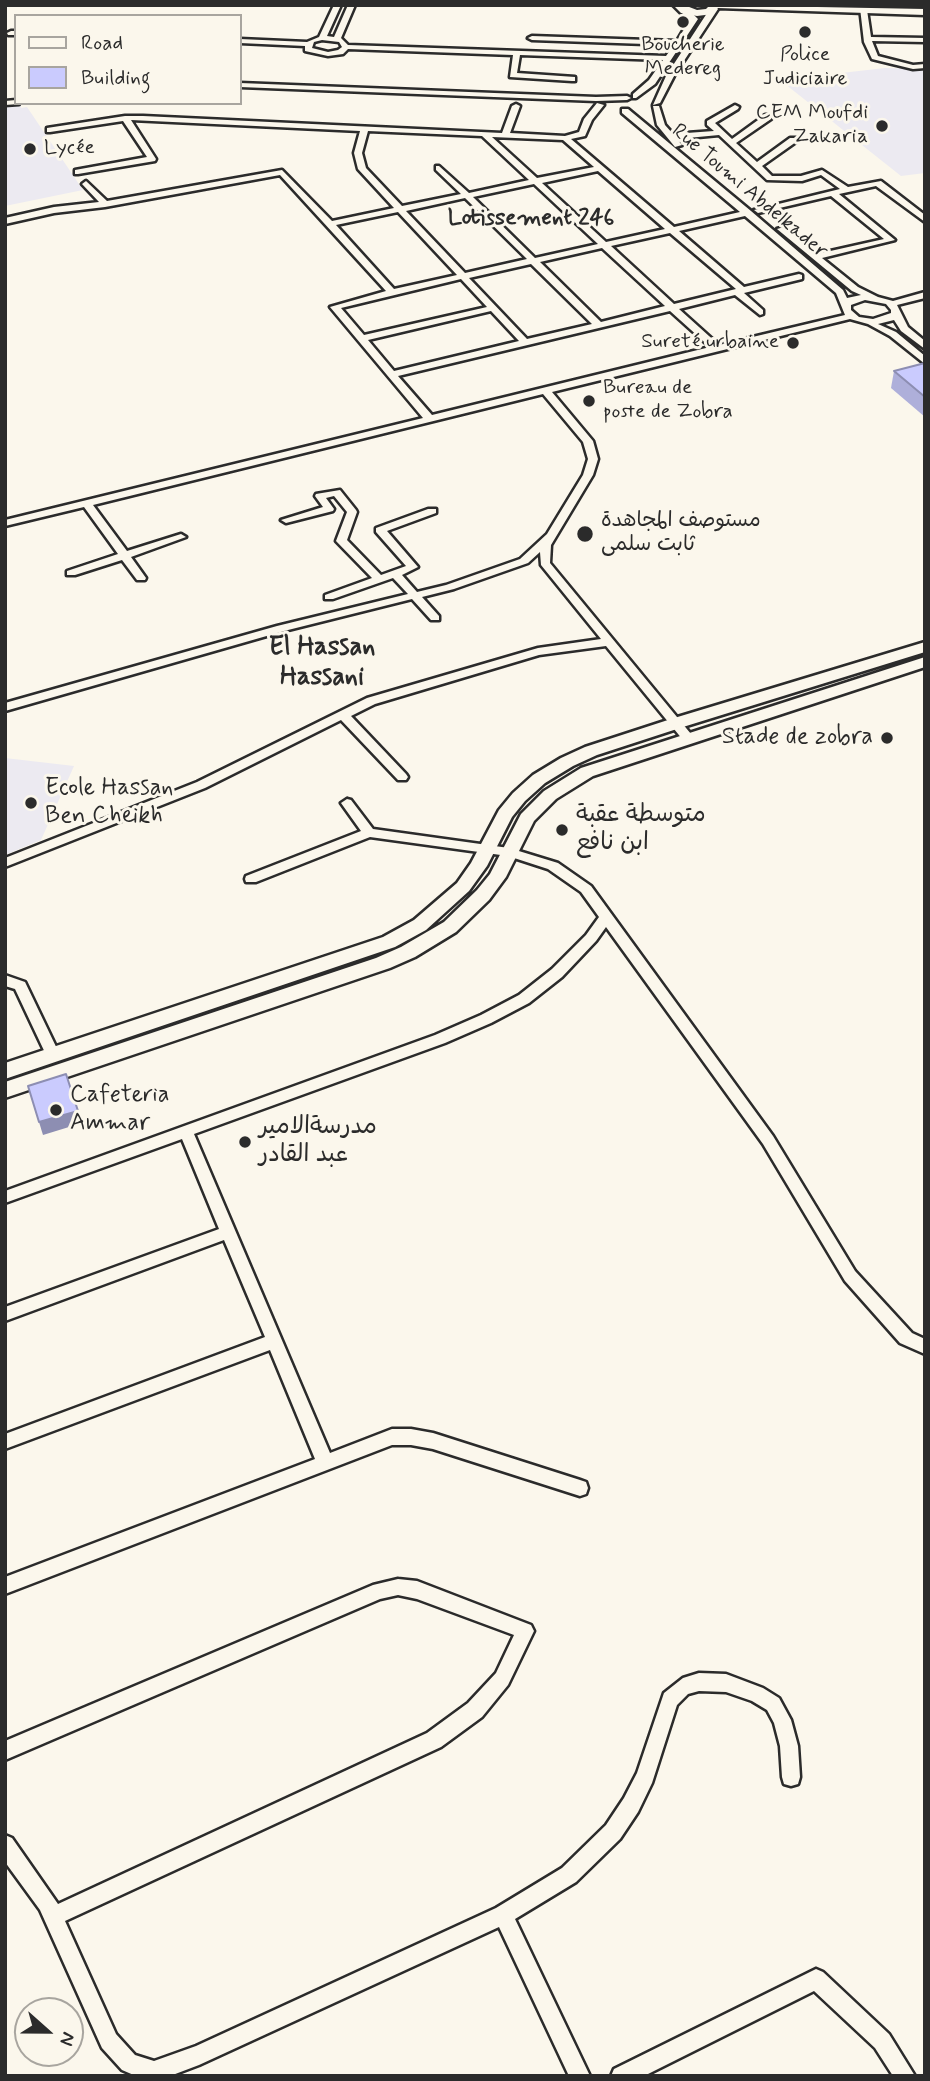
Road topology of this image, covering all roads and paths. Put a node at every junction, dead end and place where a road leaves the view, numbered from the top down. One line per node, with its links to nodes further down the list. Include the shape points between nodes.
1 (338, 5): 8 (street)
2 (352, 5): 10 (street)
3 (716, 6): 4 (street, via 703,13); 5 (street); 30 (street)
4 (679, 8): 14 (street, via 694,19)
5 (863, 10): 6 (street); 11 (street)
6 (925, 12)
7 (534, 25): 9 (street)
8 (322, 38): 10 (street); 15 (street)
9 (532, 38): 14 (street); 18 (street)
10 (337, 39): 16 (street)
11 (868, 39): 12 (street); 21 (street, via 875,57)
12 (925, 40)
13 (242, 41): 15 (street)
14 (679, 43): 20 (street)
15 (308, 44): 16 (street, via 310,51 321,54)
16 (346, 47): 17 (street)
17 (517, 52): 18 (street); 22 (street, via 513,75)
18 (530, 53): 19 (street)
19 (575, 54): 20 (street); 22 (street)
20 (669, 58): 25 (street, via 652,82)
21 (925, 66)
22 (572, 79): 26 (street)
23 (242, 85): 26 (street)
24 (242, 90): 27 (street)
25 (631, 97): 26 (street); 30 (street, via 649,98); 31 (street, via 619,103)
26 (570, 98)
27 (600, 105): 31 (street); 40 (street, via 582,134)
28 (516, 106): 38 (street)
29 (735, 107): 37 (street, via 710,123)
30 (650, 109): 31 (street); 39 (street, Rue Toumi Abdelkader)
31 (623, 110): 57 (street, Rue Toumi Abdelkader)
32 (768, 117): 42 (street)
33 (125, 118): 34 (street); 35 (street); 46 (street, via 152,159)
34 (365, 127): 36 (street); 53 (street, via 358,161)
35 (50, 130)
36 (483, 132): 38 (street); 47 (street)
37 (720, 133): 39 (street); 42 (street)
38 (506, 134): 40 (street)
39 (670, 137): 55 (street, Rue Toumi Abdelkader)
40 (565, 138): 45 (street)
41 (793, 140): 43 (street)
42 (731, 143): 43 (street)
43 (757, 166): 49 (street, via 778,180 822,172)
44 (439, 168): 51 (street)
45 (600, 168): 47 (street); 61 (street)
46 (79, 172)
47 (535, 181): 51 (street); 62 (street)
48 (86, 184): 52 (street)
49 (846, 190): 50 (street); 56 (street, via 878,183)
50 (832, 193): 55 (street); 63 (street, via 891,240)
51 (468, 195): 53 (street); 64 (street)
52 (105, 204): 59 (street); 60 (street, via 282,172)
53 (400, 209): 60 (street); 65 (street)
54 (925, 209): 56 (street)
55 (758, 210): 63 (street, Rue Toumi Abdelkader)
56 (914, 211): 58 (street)
57 (748, 213): 61 (street); 71 (street, Rue Toumi Abdelkader, via 840,292)
58 (925, 219)
59 (5, 221)
60 (329, 224): 68 (street)
61 (673, 230): 62 (street); 67 (street)
62 (606, 245): 64 (street); 73 (street)
63 (815, 257): 70 (street, Rue Toumi Abdelkader, via 855,289)
64 (533, 261): 65 (street); 79 (street)
65 (463, 277): 68 (street); 74 (street)
66 (799, 277): 67 (street)
67 (740, 291): 73 (street); 75 (street)
68 (392, 292): 80 (street, via 335,307)
69 (925, 295): 72 (street)
70 (874, 297): 71 (street); 72 (street, Rue Toumi Abdelkader)
71 (846, 304): 77 (street)
72 (891, 304): 76 (street)
73 (673, 307): 79 (street); 83 (street)
74 (492, 308): 80 (street); 81 (street)
75 (760, 312)
76 (895, 314): 78 (street, via 881,322); 82 (street, via 904,329)
77 (850, 316): 78 (street); 83 (street)
78 (864, 321): 84 (street, via 884,328)
79 (599, 325): 81 (street)
80 (362, 338): 85 (street)
81 (525, 342): 85 (street)
82 (925, 346)
83 (716, 348): 86 (street)
84 (925, 361)
85 (393, 374): 87 (street)
86 (545, 390): 87 (street); 93 (street, via 588,441 593,459)
87 (429, 418): 88 (street)
88 (86, 503): 91 (street); 94 (street)
89 (432, 511): 97 (street, via 380,530 413,567)
90 (286, 520): 100 (street, via 329,509 320,496 336,492 352,512 341,541)
91 (5, 523)
92 (181, 537): 94 (street)
93 (551, 537): 95 (street); 98 (street, via 545,554)
94 (124, 556): 96 (street); 99 (street)
95 (516, 564): 98 (street, via 535,565); 102 (street)
96 (71, 573)
97 (395, 573): 100 (street); 102 (street)
98 (551, 573): 104 (street)
99 (141, 578)
100 (379, 579): 101 (street)
101 (329, 597)
102 (417, 597): 103 (street); 107 (street, via 281,628)
103 (435, 618)
104 (608, 642): 108 (street, via 499,662 403,689); 109 (street)
105 (925, 647): 109 (street)
106 (925, 662): 109 (street)
107 (5, 707)
108 (344, 715): 110 (street); 115 (street, via 201,785)
109 (682, 730): 113 (street, via 592,751 539,779 505,814); 114 (street, via 550,794 527,818)
110 (401, 777)
111 (347, 803): 112 (street)
112 (369, 833): 113 (street); 116 (street)
113 (486, 849): 114 (street); 119 (street, via 463,887 445,906 388,942)
114 (509, 852): 117 (street, via 570,875); 121 (street, via 496,877 467,911 429,942 408,952)
115 (5, 863)
116 (251, 878)
117 (606, 917): 122 (street, via 557,973 524,999 486,1019); 127 (street, via 768,1140 850,1276 906,1338)
118 (5, 980): 119 (street, via 20,986)
119 (53, 1055): 120 (street)
120 (5, 1071)
121 (5, 1090)
122 (186, 1132): 123 (street); 124 (street)
123 (5, 1197)
124 (228, 1232): 125 (street); 126 (street)
125 (5, 1314)
126 (274, 1341): 128 (street); 129 (street)
127 (925, 1347)
128 (6, 1440)
129 (325, 1462): 130 (street, via 392,1437 411,1437); 131 (street)
130 (580, 1488)
131 (5, 1586)
132 (5, 1751): 136 (street, via 379,1591 417,1590 525,1631 502,1679 475,1710 434,1740)
133 (792, 1777): 135 (street, via 782,1720 773,1704 726,1683 683,1687 670,1699 645,1776 613,1832 569,1875)
134 (5, 1845): 136 (street)
135 (503, 1915): 136 (street, via 200,2055 155,2071 129,2063 109,2041); 137 (street)
136 (54, 1916)
137 (580, 2076)
138 (621, 2076): 139 (street, via 816,1979 882,2041)
139 (905, 2076)

